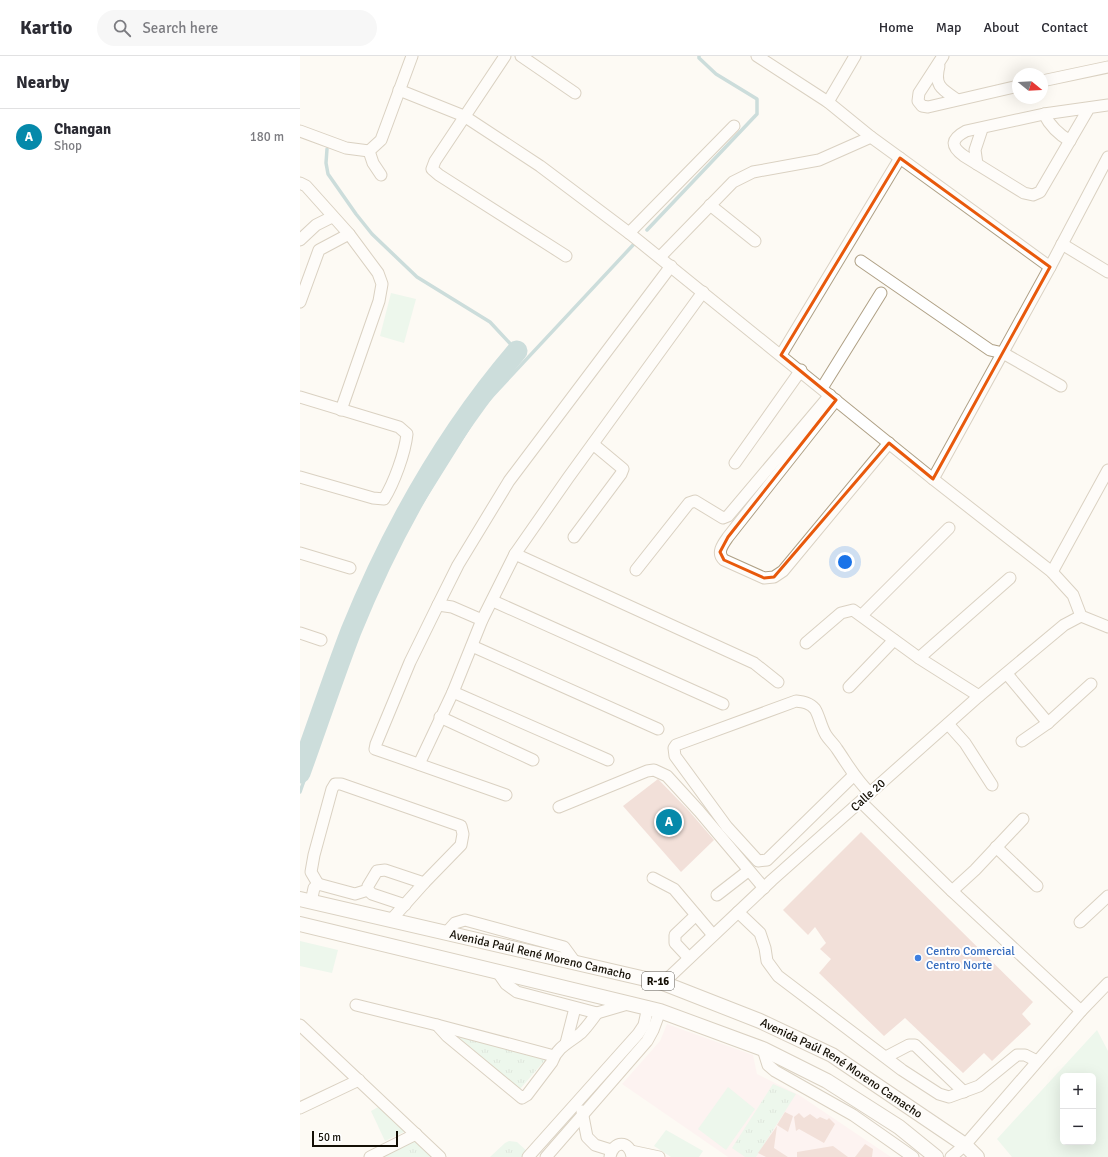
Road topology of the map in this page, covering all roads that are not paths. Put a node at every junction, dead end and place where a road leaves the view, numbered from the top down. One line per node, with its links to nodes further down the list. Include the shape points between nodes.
1 (412, 56): 10 (street)
2 (505, 56): 17 (street)
3 (521, 56): 11 (street)
4 (757, 56): 13 (street)
5 (855, 56): 13 (street)
6 (942, 58): 12 (street, via 936,77 939,86); 12 (street, via 919,93 918,101 922,106 928,107)
7 (1108, 67): 8 (street)
8 (1048, 80)
9 (1012, 87): 12 (street)
10 (399, 90): 17 (street); 23 (street, via 381,140)
11 (575, 93)
12 (956, 99)
13 (828, 102): 21 (street)
14 (1108, 105): 15 (street)
15 (1089, 108): 16 (street); 22 (street)
16 (1044, 114): 19 (street); 22 (street, via 1049,125)
17 (464, 116): 32 (street, via 540,166); 38 (street, via 432,169)
18 (734, 126): 32 (street)
19 (982, 129): 26 (street, via 975,150); 26 (street, via 966,131 954,140 957,151)
20 (300, 131): 23 (street, via 346,148)
21 (871, 137): 25 (street); 30 (street, via 819,160 753,172 733,182)
22 (1070, 141): 26 (street, via 1040,192 1033,195 1024,193)
23 (369, 151): 27 (street)
24 (1108, 157): 28 (street)
25 (900, 158): 42 (street); 48 (street)
26 (977, 164)
27 (381, 175)
28 (1104, 176): 36 (street)
29 (300, 183): 31 (street, via 306,186)
30 (710, 205): 35 (street); 39 (street)
31 (332, 217): 33 (street); 34 (street, via 316,225)
32 (629, 233): 39 (street)
33 (349, 234): 37 (street); 53 (street, via 378,273 382,284 379,301)
34 (300, 240): 37 (street)
35 (755, 242)
36 (1062, 244): 42 (street); 43 (street)
37 (319, 250): 46 (street)
38 (566, 256)
39 (660, 257): 41 (street)
40 (861, 261): 47 (street, via 990,350)
41 (671, 266): 44 (street); 69 (street, via 509,481 458,565)
42 (1050, 267): 47 (street)
43 (1108, 272)
44 (703, 292): 48 (street); 55 (street)
45 (881, 293): 51 (street)
46 (300, 302)
47 (1003, 353): 50 (street); 59 (street)
48 (781, 355): 49 (street)
49 (801, 370): 51 (street); 56 (street)
50 (1061, 386)
51 (829, 394): 54 (street); 54 (street, via 728,537 720,552 721,558 764,578 774,577 783,571); 65 (street, via 728,516 722,518 695,501 689,503)
52 (300, 398): 53 (street)
53 (341, 410): 58 (street, via 399,427 407,434 389,492 384,499 373,498)
54 (889, 443): 59 (street)
55 (592, 444): 61 (street, via 623,469 622,474); 63 (street)
56 (735, 463)
57 (1108, 470): 66 (street)
58 (300, 477)
59 (933, 479): 66 (street)
60 (949, 528): 70 (street)
61 (574, 537)
62 (300, 553): 64 (street)
63 (515, 554): 68 (street); 81 (street, via 754,663)
64 (350, 568)
65 (636, 570)
66 (1052, 572): 71 (street, via 1073,595)
67 (1010, 578): 79 (street)
68 (493, 601): 72 (street); 86 (street)
69 (438, 604): 72 (street); 94 (street, via 410,662 375,748)
70 (862, 615): 76 (street); 77 (street, via 853,610 841,613)
71 (1081, 616): 73 (street); 80 (street, Calle 20, via 1064,625)
72 (482, 620): 78 (street)
73 (1108, 627)
74 (300, 633): 75 (street)
75 (321, 640)
76 (894, 640): 79 (street); 83 (street)
77 (806, 644)
78 (472, 646): 84 (street); 90 (street)
79 (919, 658): 85 (street)
80 (1007, 674): 85 (street, Calle 20); 88 (street)
81 (778, 682)
82 (1090, 684): 88 (street)
83 (849, 687)
84 (453, 692): 87 (street); 93 (street)
85 (979, 696): 89 (street, Calle 20)
86 (723, 704)
87 (440, 717): 92 (street); 94 (street)
88 (1048, 723): 91 (street)
89 (948, 724): 96 (street, via 965,743); 97 (street, Calle 20)
90 (658, 729)
91 (1022, 741)
92 (533, 760)
93 (608, 760)
94 (419, 764): 98 (street)
95 (854, 775): 95 (street, via 767,860 758,861 716,812 675,756 674,748 676,745 796,701 808,703 816,711 826,734); 97 (street)
96 (992, 785)
97 (870, 793): 99 (street, Calle 20)
98 (506, 794)
99 (861, 802): 108 (street, Calle 20); 110 (street)
100 (559, 807): 103 (street, via 654,770 667,776)
101 (1024, 819): 102 (street)
102 (996, 847): 107 (street); 110 (street)
103 (748, 871): 108 (street); 111 (street)
104 (653, 878): 116 (street, via 670,886)
105 (424, 883): 106 (street, via 461,845 461,826 335,784 311,872); 109 (street, via 381,869 377,871); 114 (street)
106 (318, 884): 109 (street, via 355,894); 113 (street)
107 (1037, 886)
108 (764, 888): 115 (street, Calle 20)
109 (368, 890): 114 (street, via 372,894)
110 (952, 891): 129 (street)
111 (718, 895)
112 (1108, 896): 118 (street)
113 (305, 900): 117 (main road, Avenida Paúl René Moreno Camacho / R-16)
114 (405, 904): 117 (street)
115 (738, 912): 120 (street, Calle 20); 136 (street, via 760,933 766,948 767,961 778,976)
116 (696, 915): 120 (street); 121 (street, via 675,935 675,943)
117 (391, 920): 123 (main road, Avenida Paúl René Moreno Camacho / R-16)
118 (1080, 922)
119 (300, 924): 122 (main road, Avenida Paúl René Moreno Camacho / R-16)
120 (713, 935): 121 (street, Calle 20)
121 (689, 958): 123 (street, Calle 20)
122 (497, 971): 125 (main road, Avenida Paúl René Moreno Camacho / R-16); 127 (street, via 506,984 517,992)
123 (663, 982): 144 (main road, Avenida Paúl René Moreno Camacho / R-16, via 760,1021 832,1056)
124 (1108, 984): 129 (street)
125 (631, 1003): 128 (main road, Avenida Paúl René Moreno Camacho / R-16); 130 (street)
126 (356, 1005): 131 (street)
127 (575, 1008): 130 (street); 133 (street)
128 (654, 1009): 134 (main road, Avenida Paúl René Moreno Camacho / R-16); 140 (street, via 638,1034); 142 (street, via 653,1030 647,1041)
129 (1081, 1011): 137 (street)
130 (597, 1013): 133 (street, via 579,1034)
131 (437, 1024): 135 (street); 135 (street, via 453,1041 522,1098 527,1095)
132 (300, 1025): 138 (street)
133 (566, 1043): 135 (street)
134 (763, 1049): 152 (street, via 768,1065 776,1071 854,1115); 153 (main road, Avenida Paúl René Moreno Camacho / R-16, via 834,1085 899,1127)
135 (554, 1056)
136 (886, 1057): 139 (street, via 940,1094 949,1097); 139 (street, via 909,1044 915,1045)
137 (1037, 1061): 139 (street, via 1025,1055 1017,1055 979,1086); 144 (street)
138 (359, 1080): 141 (street); 143 (street)
139 (964, 1092)
140 (577, 1103): 142 (street); 149 (street)
141 (300, 1108)
142 (584, 1114): 145 (street, via 587,1137); 150 (street)
143 (416, 1134): 147 (street); 148 (street)
144 (965, 1145): 154 (street); 155 (main road, Avenida Paúl René Moreno Camacho / R-16)
145 (610, 1154): 146 (street, via 615,1146 621,1144 627,1146)
146 (631, 1154): 151 (street)
147 (370, 1157)
148 (440, 1157)
149 (528, 1157)
150 (546, 1157)
151 (659, 1157)
152 (913, 1157)
153 (936, 1157)
154 (951, 1157)
155 (977, 1157)

